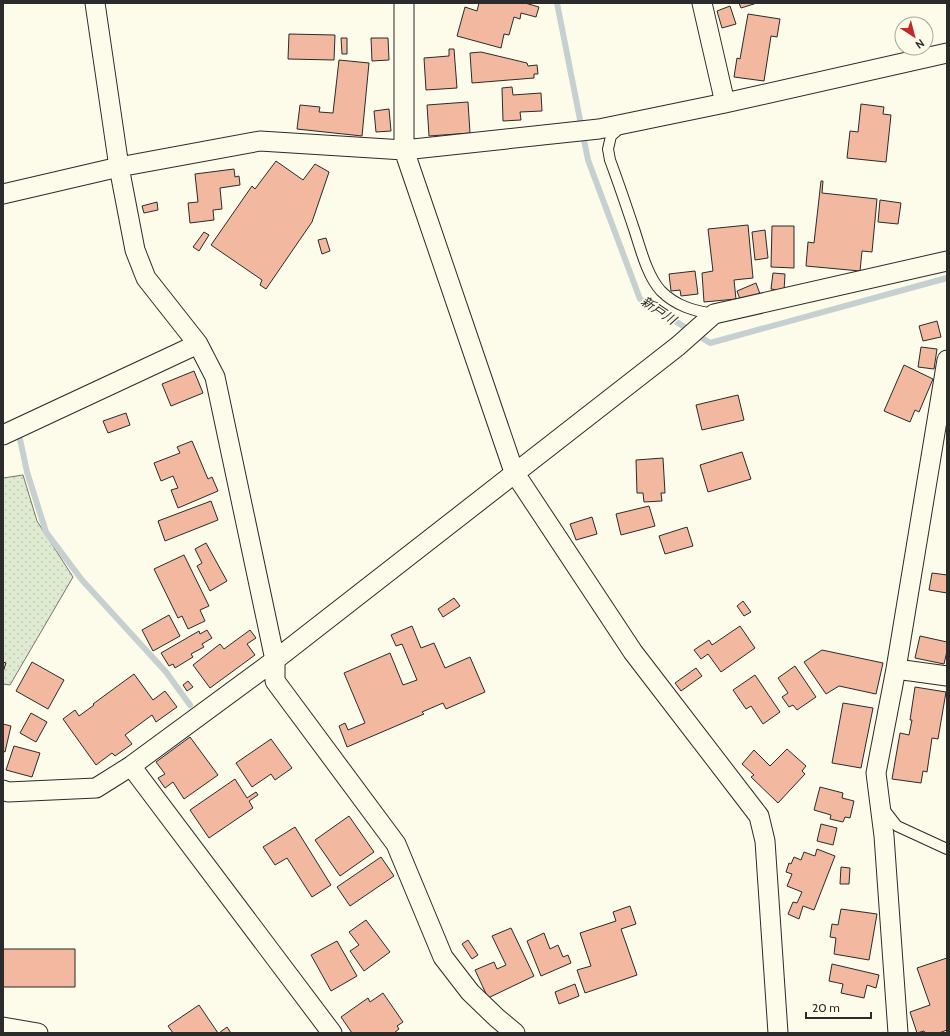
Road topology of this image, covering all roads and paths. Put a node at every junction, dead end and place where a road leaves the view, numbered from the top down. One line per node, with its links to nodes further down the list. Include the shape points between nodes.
1 (95, 3): 8 (street)
2 (404, 3): 7 (street)
3 (702, 3): 5 (street)
4 (947, 52): 5 (street)
5 (725, 103): 6 (street)
6 (624, 125): 7 (street); 11 (lane, via 611,136 608,149 644,259 661,291 683,307)
7 (404, 150): 8 (street, via 260,141); 15 (street)
8 (119, 167): 9 (street); 12 (street, via 135,250 146,278)
9 (3, 194)
10 (947, 261): 11 (street)
11 (709, 319): 15 (street, via 678,346)
12 (198, 344): 14 (street); 16 (street, via 215,377)
13 (947, 360): 17 (street)
14 (3, 435)
15 (514, 472): 16 (street); 27 (street, via 633,652 760,816 765,840)
16 (275, 660): 19 (street); 26 (street, via 275,680 396,844 442,957 470,992)
17 (896, 669): 18 (street); 21 (street, via 876,773)
18 (947, 676)
19 (131, 766): 20 (street, via 96,788 8,792); 25 (street)
20 (3, 790)
21 (880, 804): 22 (lane, via 897,826); 28 (street)
22 (947, 850)
23 (3, 1027): 24 (street)
24 (38, 1033)
25 (332, 1033)
26 (515, 1033)
27 (778, 1033)
28 (898, 1033)

